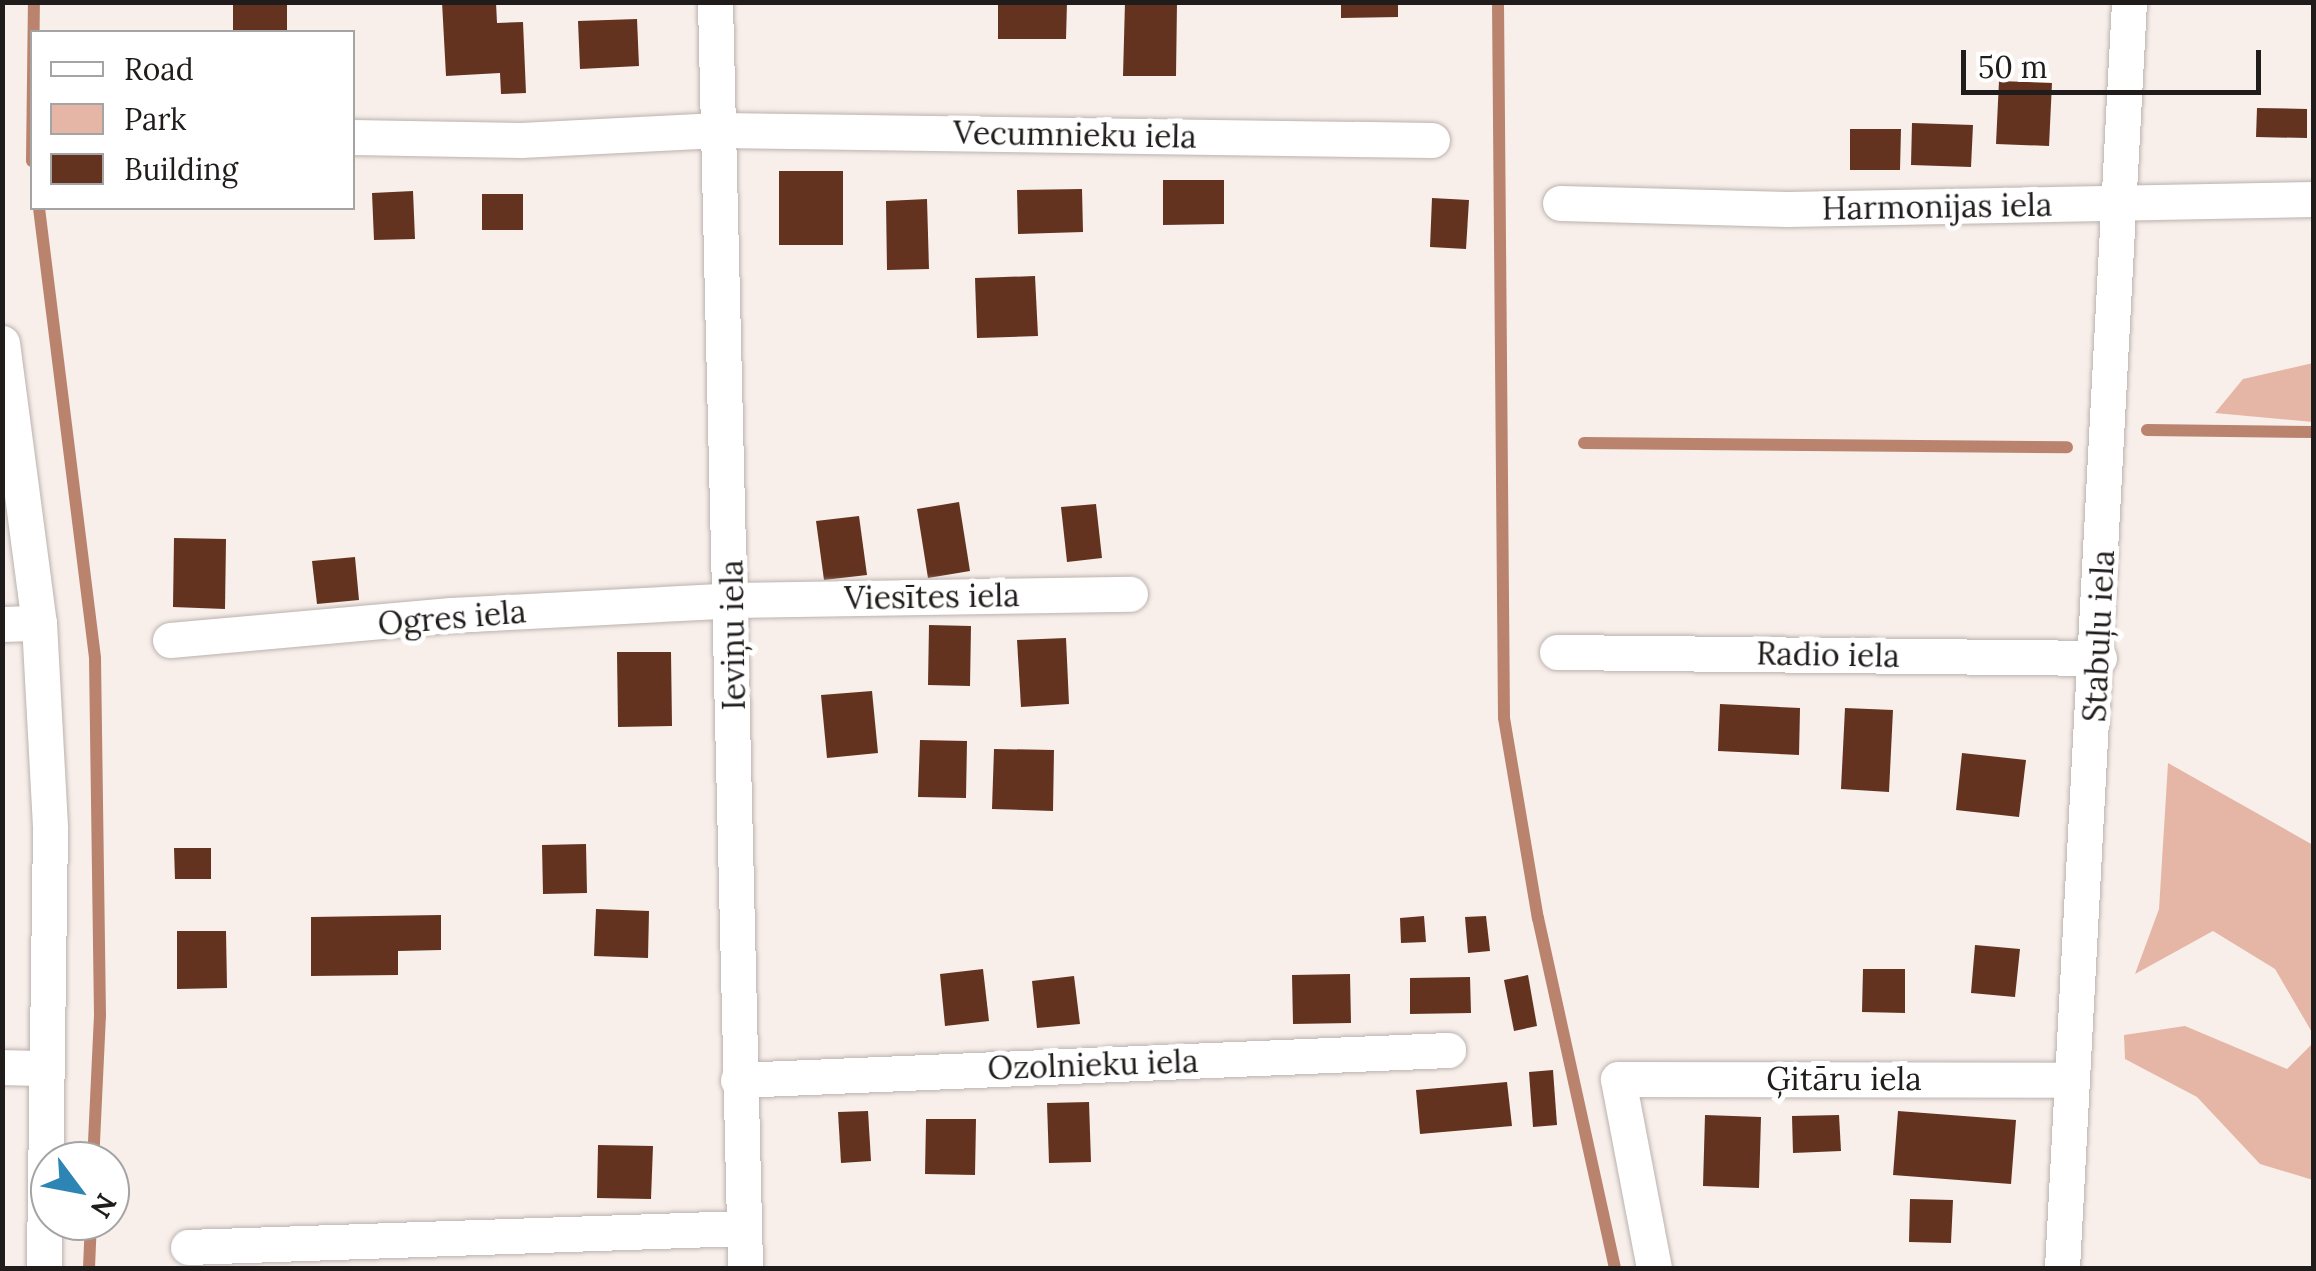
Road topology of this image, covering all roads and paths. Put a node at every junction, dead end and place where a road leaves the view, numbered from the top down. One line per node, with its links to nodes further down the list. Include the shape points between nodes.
1 (715, 2): 3 (street, Ieviņu iela)
2 (2128, 2): 8 (street, Stabuļu iela)
3 (718, 130): 4 (street, Vecumnieku iela, via 521,140); 5 (street, Vecumnieku iela); 11 (street, Ieviņu iela)
4 (355, 137)
5 (1432, 140)
6 (2314, 199): 8 (street, Harmonijas iela)
7 (1560, 203): 8 (street, Harmonijas iela, via 1787,209)
8 (2122, 204): 16 (street, Stabuļu iela)
9 (2, 343): 12 (street)
10 (1130, 594): 11 (street, Viesītes iela)
11 (734, 600): 14 (street, Ogres iela, via 451,615); 20 (street, Ieviņu iela)
12 (39, 623): 13 (street); 19 (street, via 50,830)
13 (2, 624)
14 (170, 640)
15 (1557, 652): 16 (street, Radio iela)
16 (2099, 658): 21 (street, Stabuļu iela)
17 (1448, 1050): 20 (street, Ozolnieku iela)
18 (2, 1067): 19 (street)
19 (43, 1068): 25 (street)
20 (738, 1080): 22 (street, Ieviņu iela)
21 (2071, 1080): 27 (street, Ģitāru iela, via 1618,1079); 28 (street, Stabuļu iela)
22 (743, 1228): 24 (street); 26 (street, Ieviņu iela)
23 (188, 1248): 24 (street)
24 (426, 1255)
25 (44, 1268)
26 (745, 1268)
27 (1654, 1268)
28 (2062, 1268)

